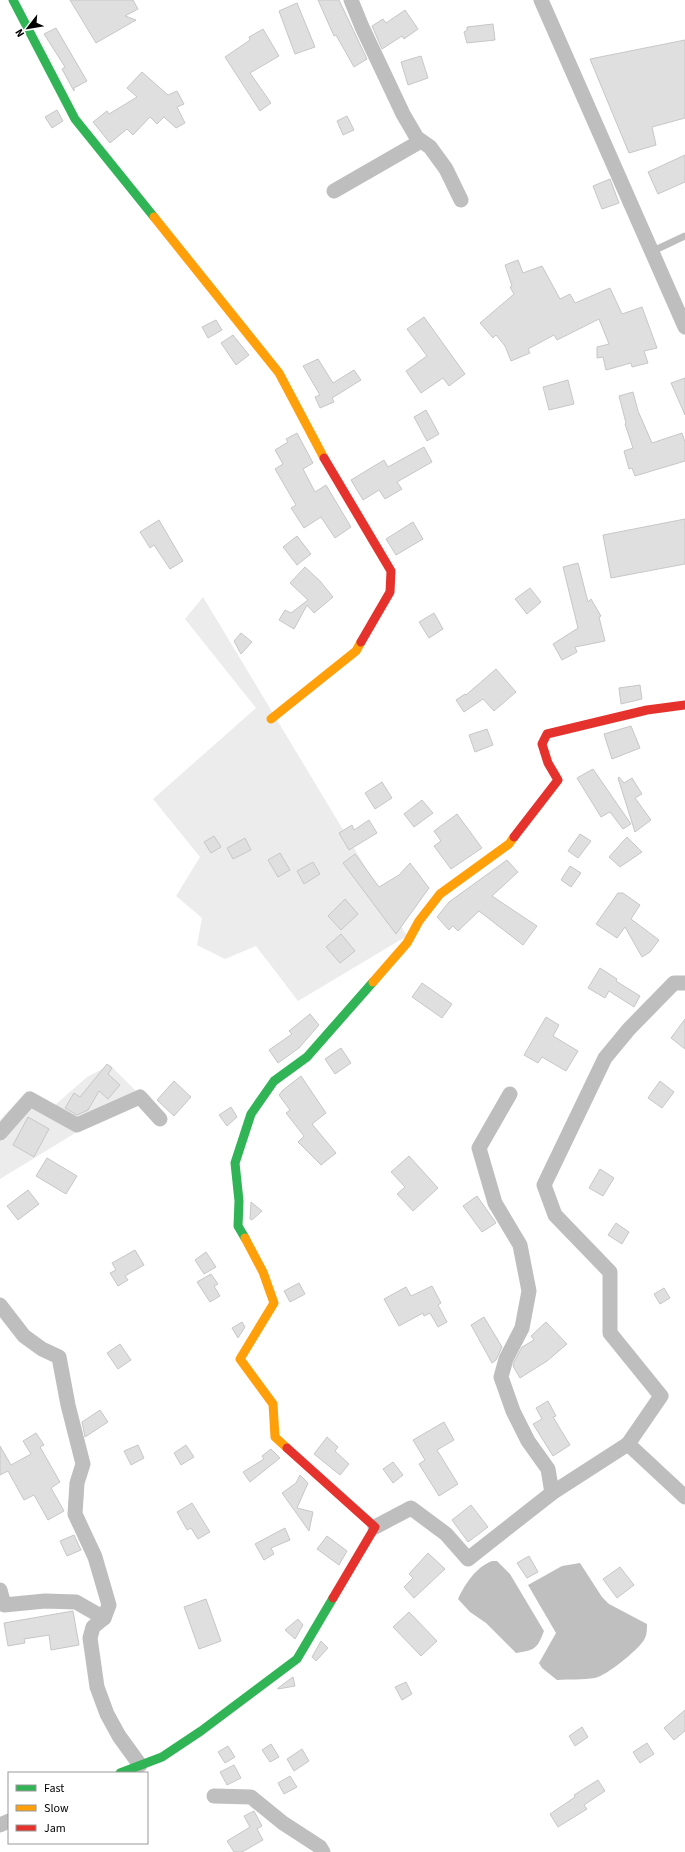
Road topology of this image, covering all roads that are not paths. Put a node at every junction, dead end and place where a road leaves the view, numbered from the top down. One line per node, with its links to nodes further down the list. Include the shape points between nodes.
1 (14, 0): 11 (street, via 75,119 279,373 322,455 391,570 390,592 356,651)
2 (351, 0): 4 (street, via 403,114)
3 (541, 0): 8 (street)
4 (421, 141): 5 (street); 6 (street, via 430,147 446,169)
5 (334, 191)
6 (461, 200)
7 (685, 236): 8 (lane)
8 (651, 252): 9 (street)
9 (685, 327)
10 (685, 705): 20 (street, via 648,710 547,734 542,744 548,763 558,780 554,786 509,844 440,894 419,921 407,943 307,1058 274,1081 251,1114 240,1142 235,1163 240,1201 238,1226 263,1272 274,1303 240,1359 273,1404 275,1437)
11 (271, 718)
12 (685, 983): 17 (street, via 674,983 605,1058 544,1185 555,1216 610,1272 610,1333 660,1396)
13 (510, 1094): 18 (street, via 479,1148 495,1203 520,1245 529,1291 522,1328 506,1359 501,1377 513,1411 528,1441 548,1469)
14 (160, 1119): 15 (street, via 140,1097 77,1125 30,1099)
15 (0, 1133)
16 (0, 1306): 22 (street, via 24,1336 59,1357 83,1464 77,1483 75,1514 95,1556 109,1605)
17 (628, 1444): 18 (street); 19 (street)
18 (552, 1493): 20 (street, via 468,1559 446,1534 411,1508)
19 (685, 1496)
20 (375, 1527): 23 (street, via 297,1659 162,1757)
21 (0, 1590): 22 (street, via 4,1606 46,1601 76,1602)
22 (104, 1618): 23 (street, via 93,1627 90,1638 97,1687 119,1736)
23 (140, 1765): 24 (street)
24 (122, 1772)

